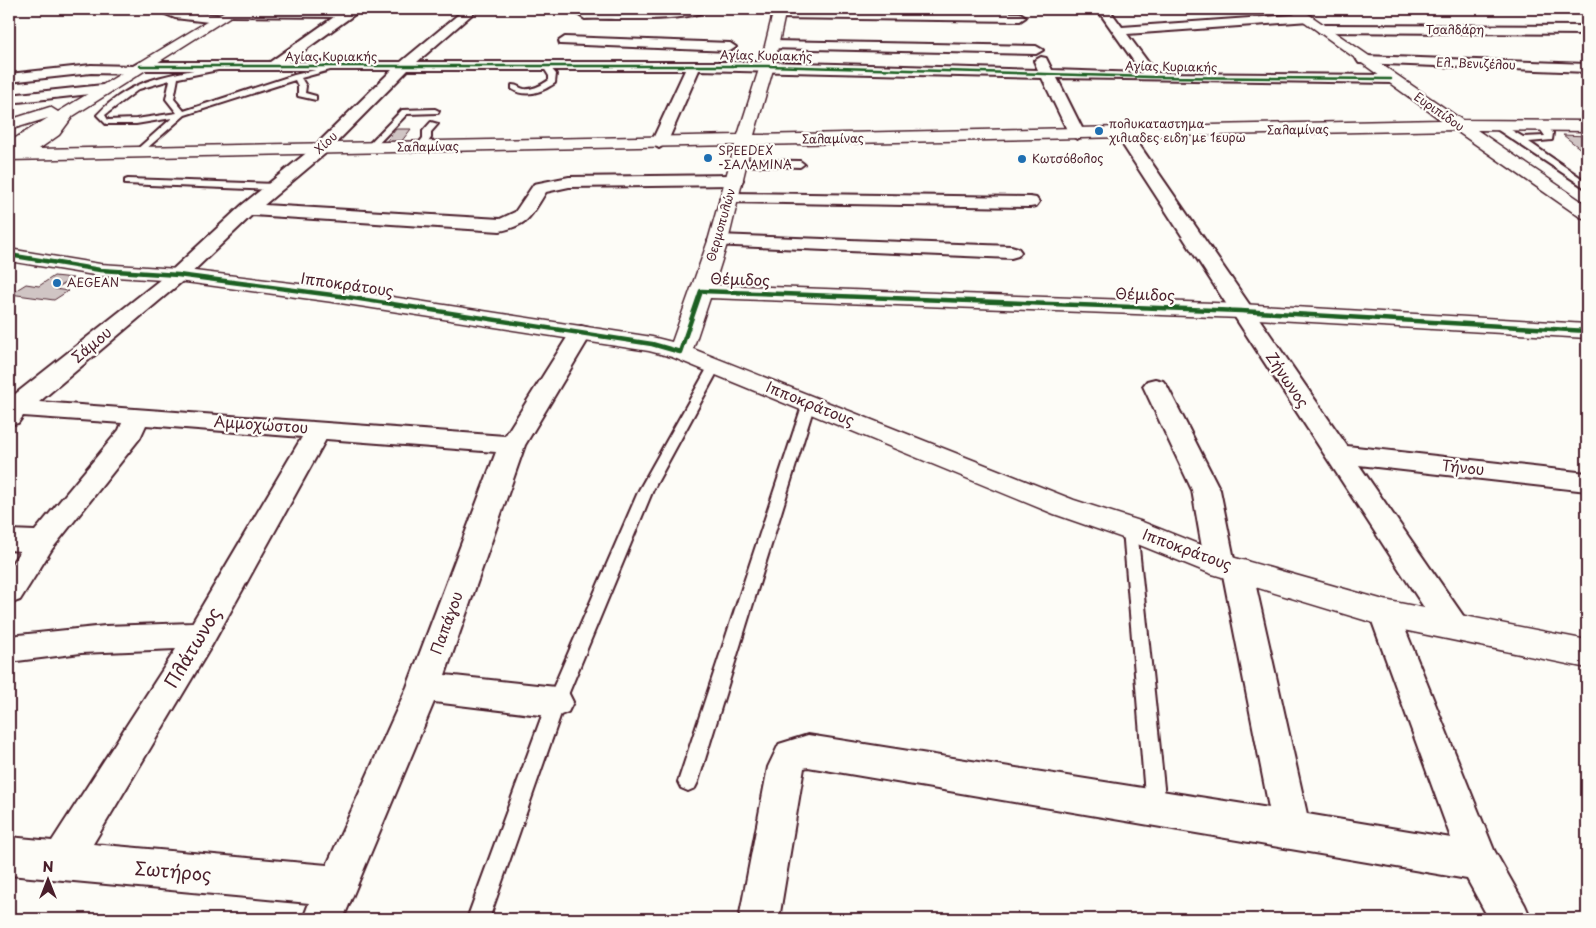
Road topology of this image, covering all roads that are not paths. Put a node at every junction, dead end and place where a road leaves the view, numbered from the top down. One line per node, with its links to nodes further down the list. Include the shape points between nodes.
1 (159, 9): 13 (street)
2 (472, 9): 29 (street, Χίου)
3 (702, 9): 8 (street, via 690,14)
4 (1103, 9): 18 (street)
5 (234, 10): 6 (street); 13 (main road)
6 (351, 12): 27 (street)
7 (588, 12): 8 (street); 19 (street)
8 (628, 12)
9 (894, 13): 10 (street); 12 (street); 15 (street)
10 (1018, 13): 22 (street)
11 (1299, 13): 16 (main road, Ευριπίδου); 18 (street)
12 (778, 17): 14 (street); 20 (main road, Θερμοπυλών)
13 (217, 19): 30 (main road)
14 (869, 29)
15 (897, 29)
16 (1323, 29): 17 (street, Τσαλδάρη); 23 (main road, Ευριπίδου)
17 (1587, 30)
18 (1118, 31): 35 (street)
19 (565, 41): 21 (street); 31 (street)
20 (772, 45): 22 (street); 25 (main road, Θερμοπυλών)
21 (730, 47)
22 (1036, 50): 33 (street)
23 (1364, 60): 32 (street, Ελ. Βενιζέλου); 38 (main road, Ευριπίδου)
24 (694, 66): 25 (street, Αγίας Κυριακής); 31 (street, Αγίας Κυριακής); 56 (street)
25 (767, 66): 33 (street, Αγίας Κυριακής); 55 (main road, Θερμοπυλών)
26 (220, 67): 27 (street, Αγίας Κυριακής); 30 (street, Αγίας Κυριακής); 37 (lane)
27 (272, 67): 28 (street, Αγίας Κυριακής)
28 (337, 67): 29 (street, Αγίας Κυριακής); 34 (lane)
29 (403, 67): 31 (street, Αγίας Κυριακής); 59 (street, Χίου)
30 (137, 68): 36 (street, Αγίας Κυριακής, via 92,69); 40 (main road)
31 (545, 68): 39 (lane, via 553,76 546,86 526,91)
32 (1587, 68)
33 (1047, 74): 35 (street, Αγίας Κυριακής); 53 (street)
34 (297, 77): 41 (lane, via 302,86 301,94); 45 (lane)
35 (1152, 77): 38 (street, Αγίας Κυριακής)
36 (9, 78)
37 (174, 78): 45 (lane, via 170,99); 45 (lane, via 136,87 101,115 106,122 124,123)
38 (1391, 79): 48 (main road, Ευριπίδου)
39 (515, 87)
40 (103, 89): 42 (street); 43 (main road)
41 (313, 98)
42 (9, 99)
43 (82, 102): 47 (main road); 61 (main road, via 67,113 54,132)
44 (435, 111): 58 (lane, via 405,112)
45 (182, 114): 60 (lane)
46 (434, 124): 57 (lane)
47 (9, 125)
48 (1458, 126): 49 (main road, Σαλαμίνας); 52 (main road, Σαλαμίνας); 71 (main road, Ευριπίδου)
49 (1498, 126): 50 (main road, Σαλαμίνας); 54 (lane)
50 (1542, 126): 51 (main road, Σαλαμίνας); 54 (lane, via 1549,133 1549,138)
51 (1587, 126)
52 (1123, 133): 53 (main road, Σαλαμίνας); 77 (street, Ζήνωνος)
53 (1077, 134): 55 (main road, Σαλαμίνας)
54 (1521, 140): 66 (lane)
55 (744, 141): 56 (main road, Σαλαμίνας); 62 (main road, Θερμοπυλών)
56 (659, 143): 57 (main road, Σαλαμίνας)
57 (420, 147): 58 (main road, Σαλαμίνας)
58 (369, 148): 59 (main road, Σαλαμίνας)
59 (321, 149): 60 (main road, Σαλαμίνας); 67 (street, Χίου)
60 (138, 153): 61 (main road, Σαλαμίνας)
61 (11, 155)
62 (740, 163): 63 (lane); 64 (main road, Θερμοπυλών)
63 (800, 164)
64 (734, 180): 68 (main road, Θερμοπυλών); 70 (street, via 552,184 540,188 522,216 500,225)
65 (128, 182): 67 (lane)
66 (1587, 186)
67 (275, 187): 70 (street, Χίου)
68 (729, 198): 69 (street); 72 (main road, Θερμοπυλών)
69 (1030, 202)
70 (248, 209): 75 (street, Χίου)
71 (1587, 213)
72 (718, 241): 73 (street); 76 (main road, Θερμοπυλών)
73 (1011, 252)
74 (9, 255): 75 (main road, Ιπποκράτους, via 100,270)
75 (178, 275): 79 (main road, Ιπποκράτους); 84 (street, Σάμου)
76 (701, 291): 77 (main road, Θέμιδος); 80 (main road, Θερμοπυλών)
77 (1241, 311): 78 (main road, Θέμιδος); 88 (street, Ζήνωνος)
78 (1587, 330)
79 (581, 333): 80 (main road, Ιπποκράτους, via 652,344); 87 (street, Παπάγου)
80 (680, 352): 81 (main road, Ιπποκράτους)
81 (714, 366): 83 (main road, Ιπποκράτους); 101 (lane, via 646,490)
82 (1154, 386): 93 (street, via 1206,490)
83 (809, 404): 90 (main road, Ιπποκράτους, via 1064,507); 102 (lane)
84 (12, 410): 85 (street, Αμμοχώστου)
85 (137, 415): 86 (street, Αμμοχώστου); 92 (street, via 131,432)
86 (319, 429): 87 (street, Αμμοχώστου); 97 (street, Πλάτωνος)
87 (512, 445): 100 (street, Παπάγου)
88 (1338, 454): 89 (street, Τήνου); 96 (street, Ζήνωνος)
89 (1587, 482)
90 (1130, 529): 93 (main road, Ιπποκράτους); 103 (lane)
91 (9, 540): 92 (street)
92 (42, 542): 94 (street)
93 (1229, 567): 95 (main road, Ιπποκράτους); 104 (street)
94 (9, 592)
95 (1384, 613): 96 (main road, Ιπποκράτους); 107 (street)
96 (1453, 626): 99 (main road, Ιπποκράτους)
97 (201, 636): 98 (street, via 130,636); 106 (street, Πλάτωνος)
98 (9, 649)
99 (1587, 654)
100 (424, 687): 101 (street); 108 (street, Παπάγου)
101 (556, 702): 109 (lane)
102 (688, 782)
103 (1156, 806): 104 (street); 110 (street, via 808,751 792,755 786,766)
104 (1292, 830): 107 (street)
105 (9, 856): 106 (street, Σωτήρος)
106 (61, 862): 108 (street, Σωτήρος)
107 (1478, 862): 111 (street)
108 (331, 903)
109 (478, 919)
110 (759, 919)
111 (1511, 919)

